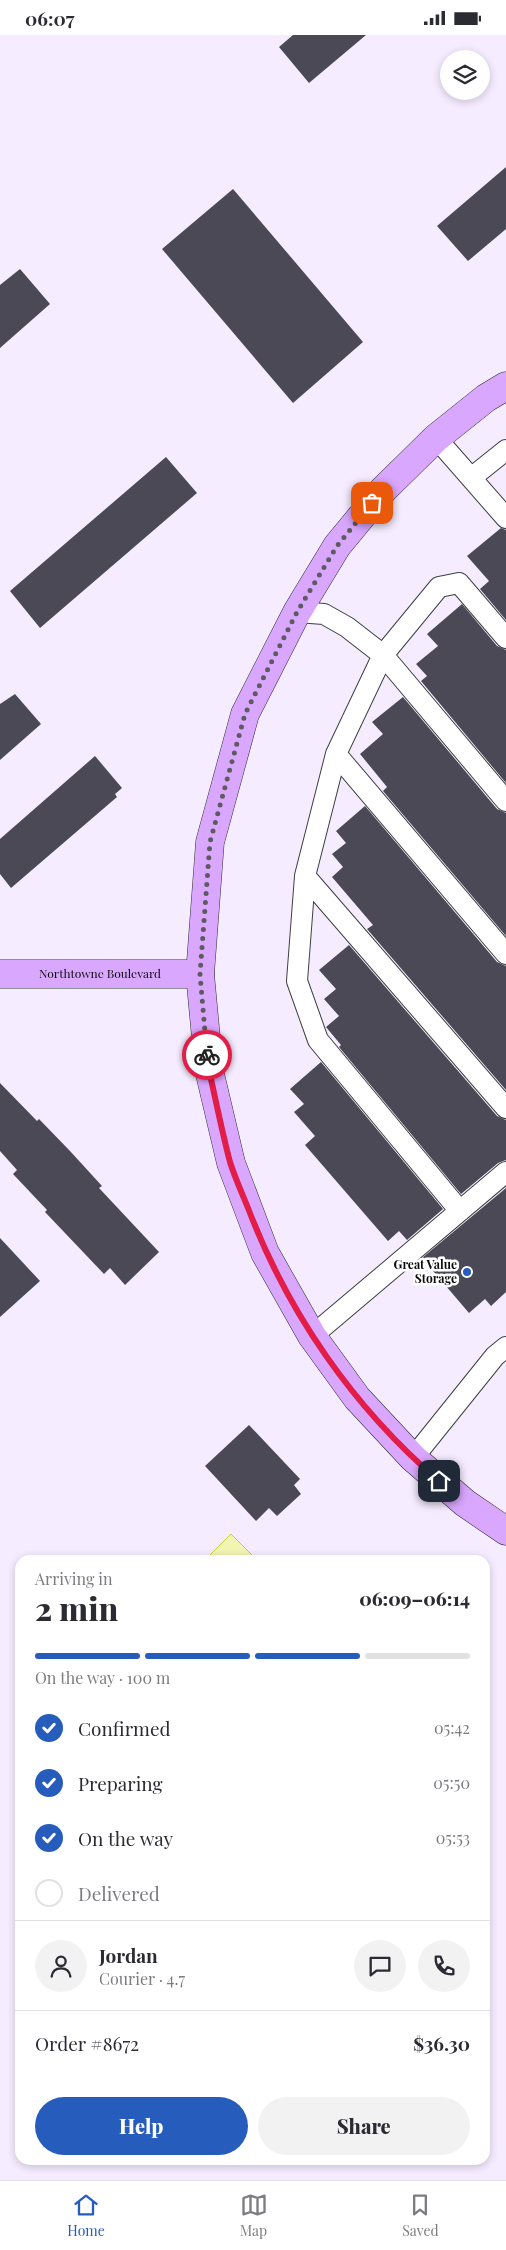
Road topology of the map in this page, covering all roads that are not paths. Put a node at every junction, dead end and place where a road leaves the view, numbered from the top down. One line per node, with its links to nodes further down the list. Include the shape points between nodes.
1 (506, 386): 2 (street)
2 (436, 438): 4 (lane); 6 (street, via 384,489 337,546)
3 (506, 450): 4 (lane)
4 (471, 477): 5 (lane)
5 (506, 518)
6 (297, 612): 8 (lane, via 324,614); 14 (street, via 245,714 210,842)
7 (506, 638): 8 (lane, via 458,583 439,587)
8 (383, 655): 9 (lane); 10 (lane)
9 (336, 755): 11 (lane); 12 (lane)
10 (506, 801)
11 (305, 876): 15 (lane); 17 (lane, via 297,981 318,1040)
12 (506, 954)
13 (0, 974): 14 (street, Northtowne Boulevard)
14 (200, 974): 18 (street, via 209,1070 231,1163 265,1253)
15 (506, 1108)
16 (506, 1172): 17 (lane)
17 (460, 1211): 18 (lane)
18 (312, 1336): 20 (street, via 357,1398)
19 (506, 1347): 20 (lane, via 495,1356)
20 (413, 1458): 21 (street, via 465,1503)
21 (506, 1531)

